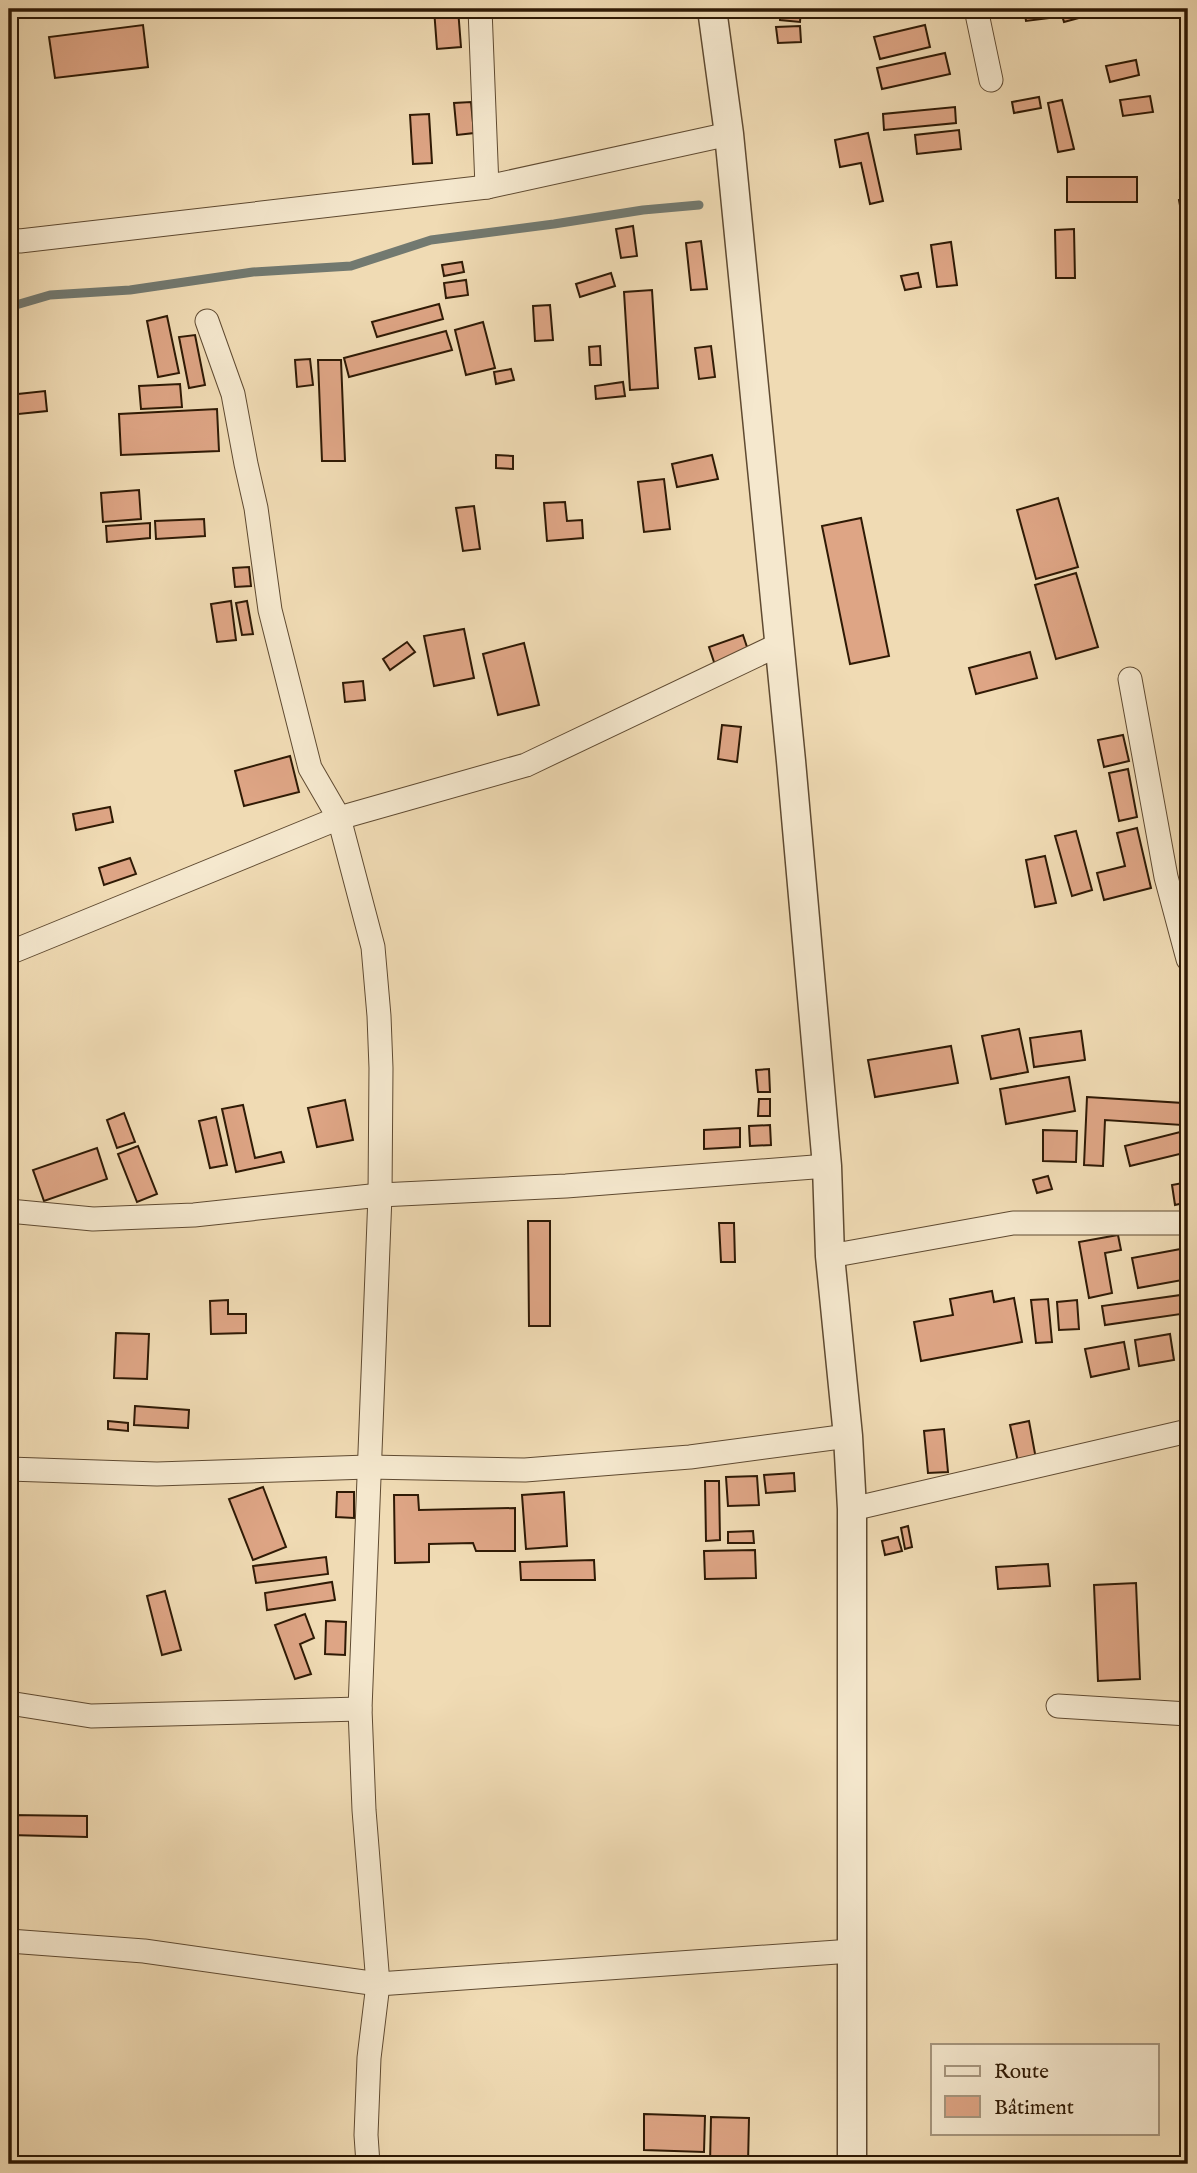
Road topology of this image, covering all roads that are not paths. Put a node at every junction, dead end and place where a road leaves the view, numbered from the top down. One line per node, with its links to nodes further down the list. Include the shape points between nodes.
1 (480, 9): 6 (street)
2 (712, 9): 5 (street)
3 (976, 9): 4 (street)
4 (991, 80)
5 (729, 134): 6 (street); 9 (street)
6 (487, 187): 7 (street)
7 (9, 240)
8 (207, 321): 11 (street, via 233,394 270,610 310,768)
9 (778, 645): 11 (street, via 526,765); 14 (street)
10 (1130, 679): 13 (street, via 1166,877)
11 (339, 818): 12 (street); 15 (street, via 373,947 381,1068)
12 (9, 953)
13 (1188, 959)
14 (827, 1166): 15 (street); 18 (street)
15 (380, 1195): 16 (street, via 93,1219); 21 (street)
16 (9, 1211)
17 (1188, 1223): 18 (street, via 1013,1223)
18 (830, 1256): 20 (street)
19 (1186, 1425): 23 (street)
20 (848, 1436): 21 (street, via 690,1457 525,1471); 23 (street)
21 (368, 1467): 22 (street, via 157,1474); 26 (street)
22 (9, 1469)
23 (852, 1509): 29 (street)
24 (9, 1703): 26 (street, via 92,1716)
25 (1058, 1706): 27 (street)
26 (360, 1709): 30 (street)
27 (1188, 1714)
28 (9, 1941): 30 (street, via 144,1951)
29 (852, 1951): 30 (street); 32 (street)
30 (378, 1984): 31 (street, via 369,2058)
31 (368, 2164)
32 (852, 2164)

